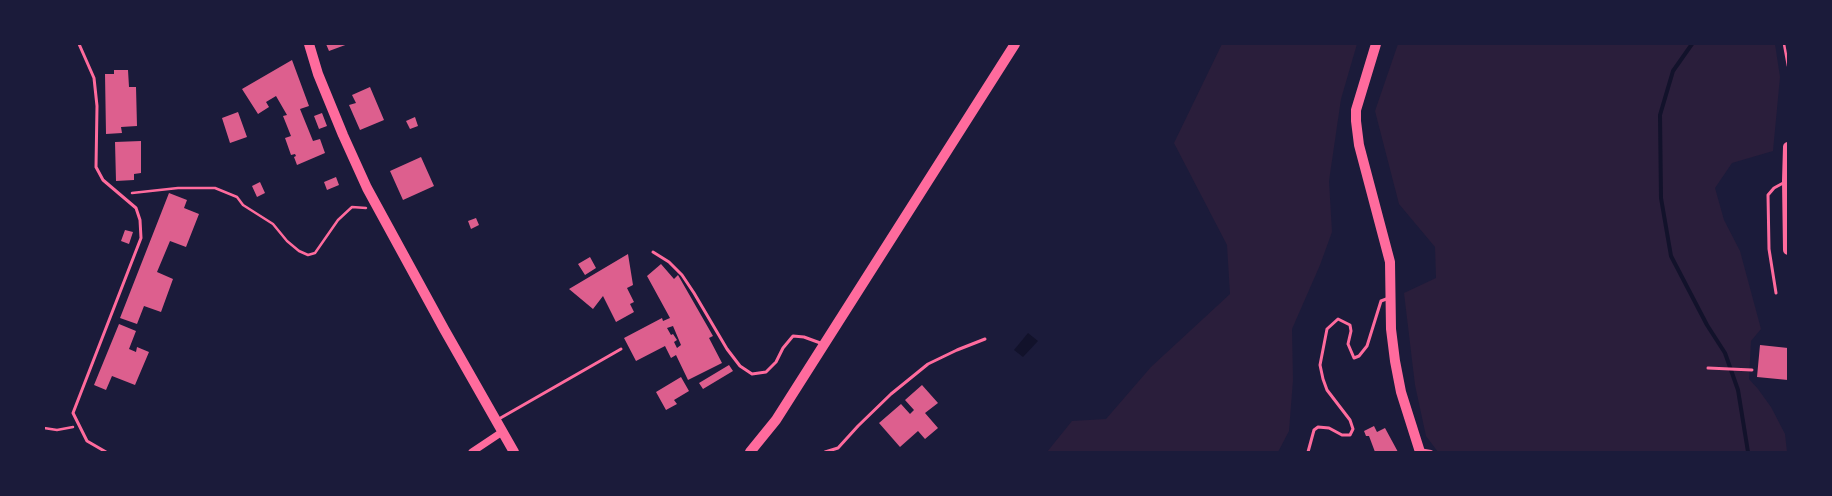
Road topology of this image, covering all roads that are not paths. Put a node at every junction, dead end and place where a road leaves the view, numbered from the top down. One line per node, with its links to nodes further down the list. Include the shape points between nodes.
1 (79, 44): 19 (lane, via 94,78 97,106 96,167 103,180 136,208 140,220 141,238 73,413 87,441)
2 (309, 44): 16 (main road, via 318,74 367,188)
3 (1014, 44): 12 (main road)
4 (1376, 44): 10 (main road, via 1356,110 1356,121 1359,145 1390,262)
5 (1788, 147): 6 (main road)
6 (1786, 181): 7 (main road); 9 (lane, via 1768,195 1769,249)
7 (1788, 250)
8 (653, 252): 12 (lane, via 669,262 682,275 727,350 740,366 752,374 766,372 793,336)
9 (1776, 294)
10 (1390, 297): 18 (main road, via 1395,361 1401,392); 24 (lane, via 1382,301 1367,346 1359,356 1354,358 1348,344 1352,331 1350,325 1338,319 1327,329 1320,365 1323,379 1327,390 1350,420 1353,428 1350,435 1342,435 1329,428 1318,427 1314,430)
11 (985, 339): 23 (lane, via 928,364 891,394 838,448)
12 (823, 344): 22 (main road, via 776,420)
13 (621, 349): 16 (lane)
14 (1708, 368): 15 (lane)
15 (1752, 370)
16 (496, 421): 17 (main road)
17 (502, 432): 20 (street); 21 (main road)
18 (1419, 451): 25 (street)
19 (106, 452)
20 (472, 452)
21 (514, 452)
22 (750, 452)
23 (824, 452)
24 (1308, 452)
25 (1431, 452)

